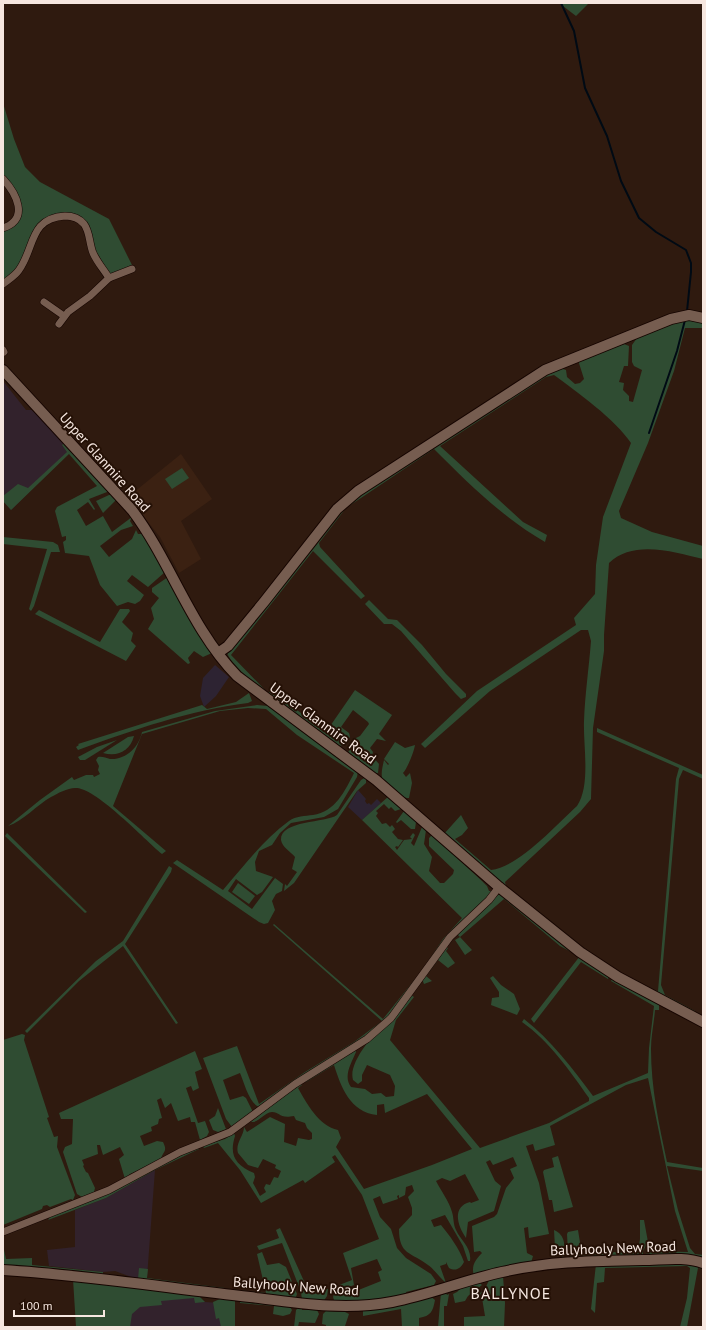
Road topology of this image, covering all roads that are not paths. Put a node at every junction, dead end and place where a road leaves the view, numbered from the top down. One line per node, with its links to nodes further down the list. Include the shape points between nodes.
1 (3, 179): 2 (street, via 16,197 19,206 14,221)
2 (3, 228)
3 (132, 269): 4 (street)
4 (110, 278): 5 (street, via 96,259 83,223 72,216 65,216 46,221 38,228 19,270); 7 (street)
5 (3, 284)
6 (44, 302): 7 (street)
7 (64, 316): 9 (street)
8 (703, 318): 11 (main road, via 689,315 671,319 545,370 358,491 341,504 228,646)
9 (58, 324)
10 (3, 370): 11 (main road, Upper Glanmire Road, via 114,488 136,515)
11 (218, 653): 12 (main road, Upper Glanmire Road, via 244,681 381,784)
12 (499, 888): 13 (main road, Upper Glanmire Road, via 606,970); 14 (street, via 450,937 391,1018 367,1039 295,1084 230,1132 180,1152 109,1190)
13 (703, 1022)
14 (3, 1232)
15 (703, 1263): 16 (main road, Ballyhooly New Road, via 677,1259 586,1260 543,1264 483,1276 393,1302 351,1306 239,1296 66,1274)
16 (3, 1270)

